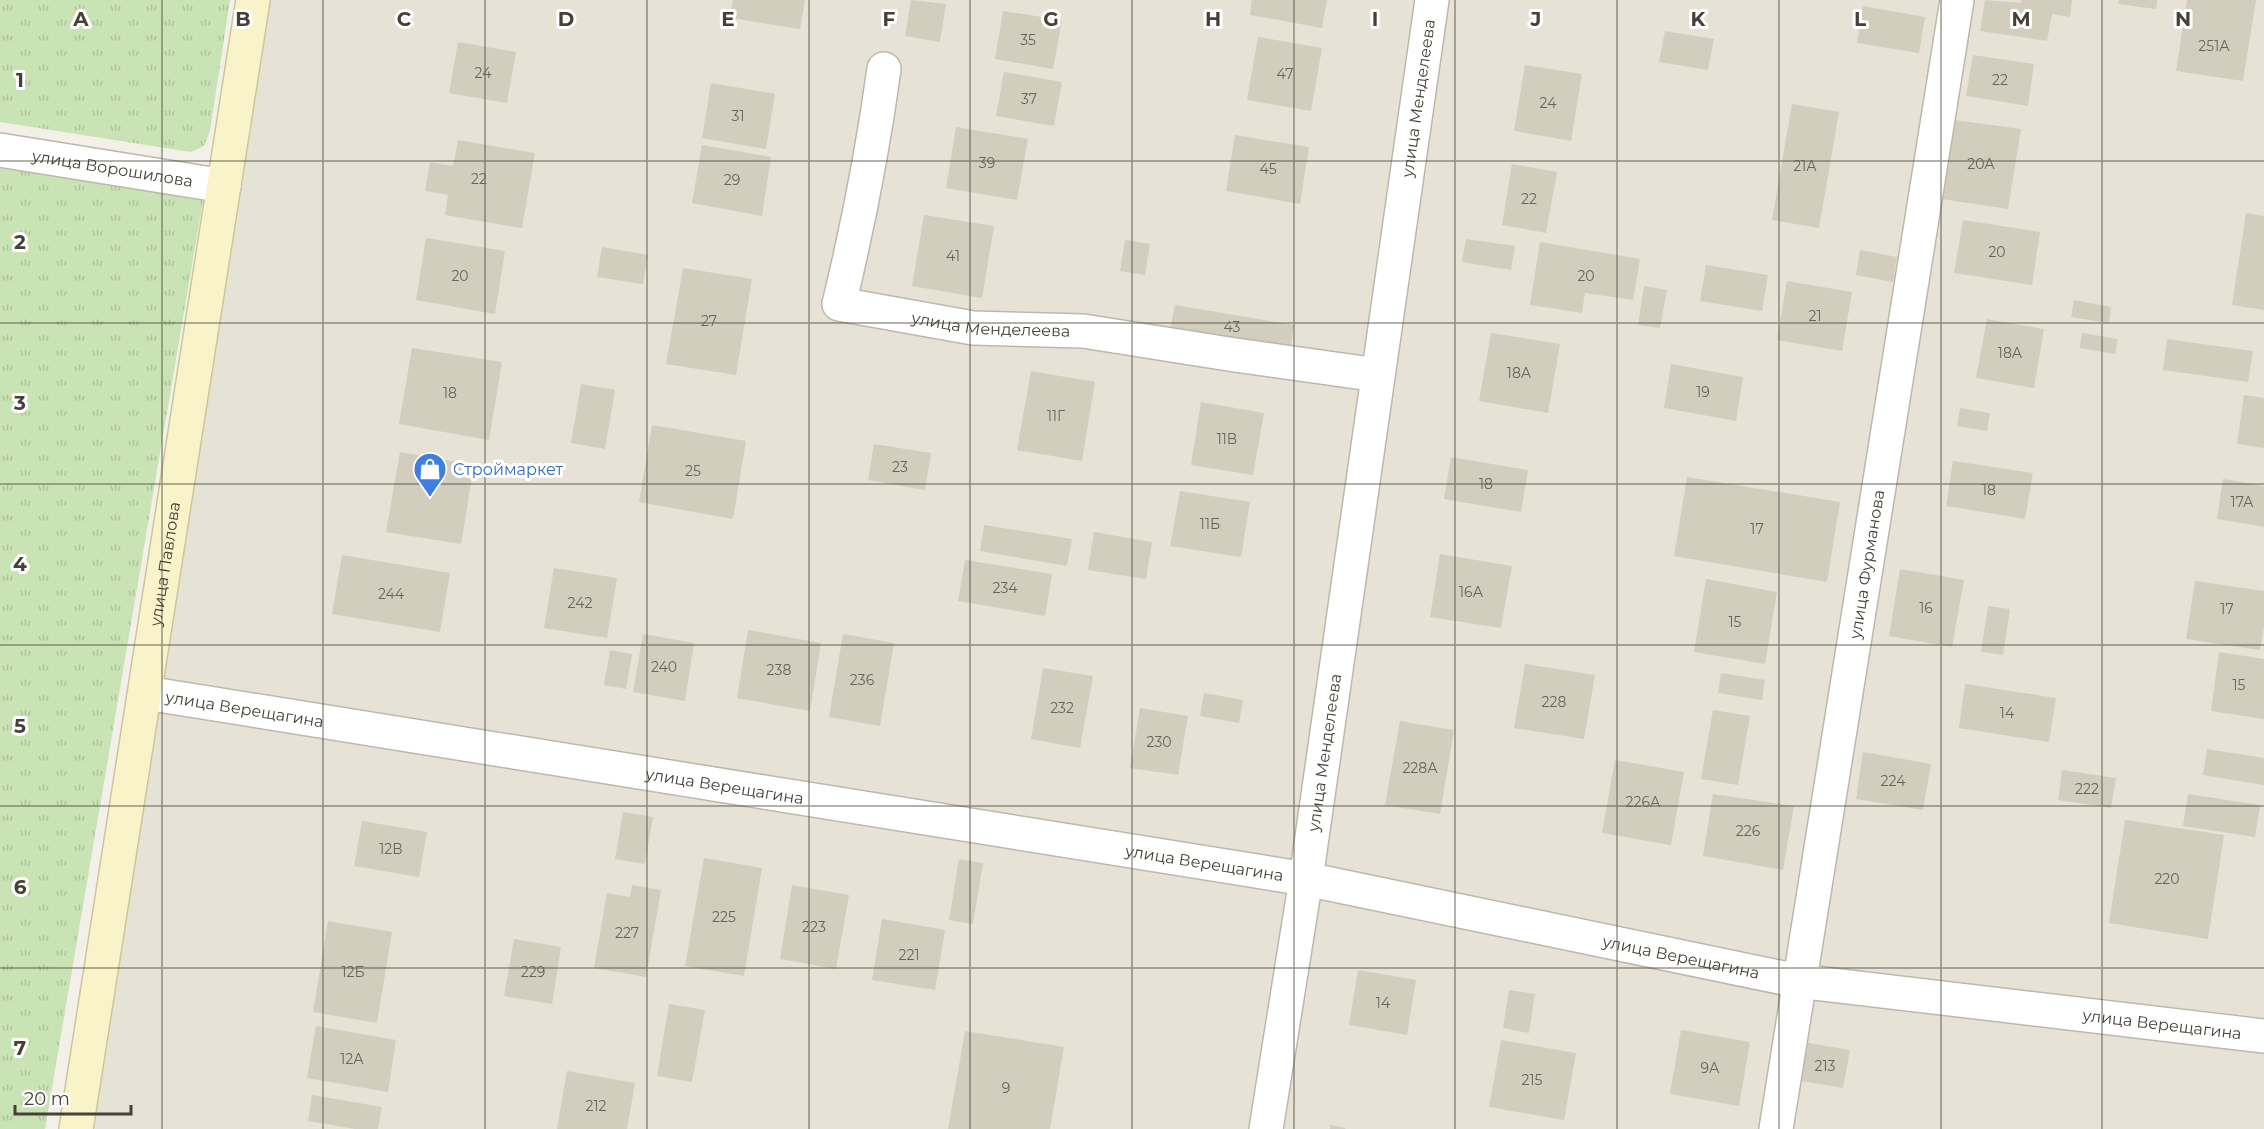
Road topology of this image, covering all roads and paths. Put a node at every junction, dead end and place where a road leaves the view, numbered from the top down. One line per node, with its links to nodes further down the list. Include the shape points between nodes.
1 (253, 0): 6 (street, улица Павлова)
2 (1432, 0): 7 (street, улица Менделеева)
3 (1957, 0): 10 (street, улица Фурманова)
4 (884, 69): 7 (street, улица Менделеева, via 872,151 839,304 973,328 1083,331)
5 (0, 150): 6 (street, улица Ворошилова)
6 (224, 186): 8 (street, улица Павлова)
7 (1378, 375): 9 (street, улица Менделеева)
8 (146, 693): 9 (street, улица Верещагина); 12 (street, улица Павлова)
9 (1306, 879): 10 (street, улица Верещагина); 13 (street, улица Менделеева)
10 (1798, 981): 11 (street, улица Верещагина); 14 (street, улица Фурманова)
11 (2264, 1036)
12 (76, 1129)
13 (1266, 1129)
14 (1776, 1129)

